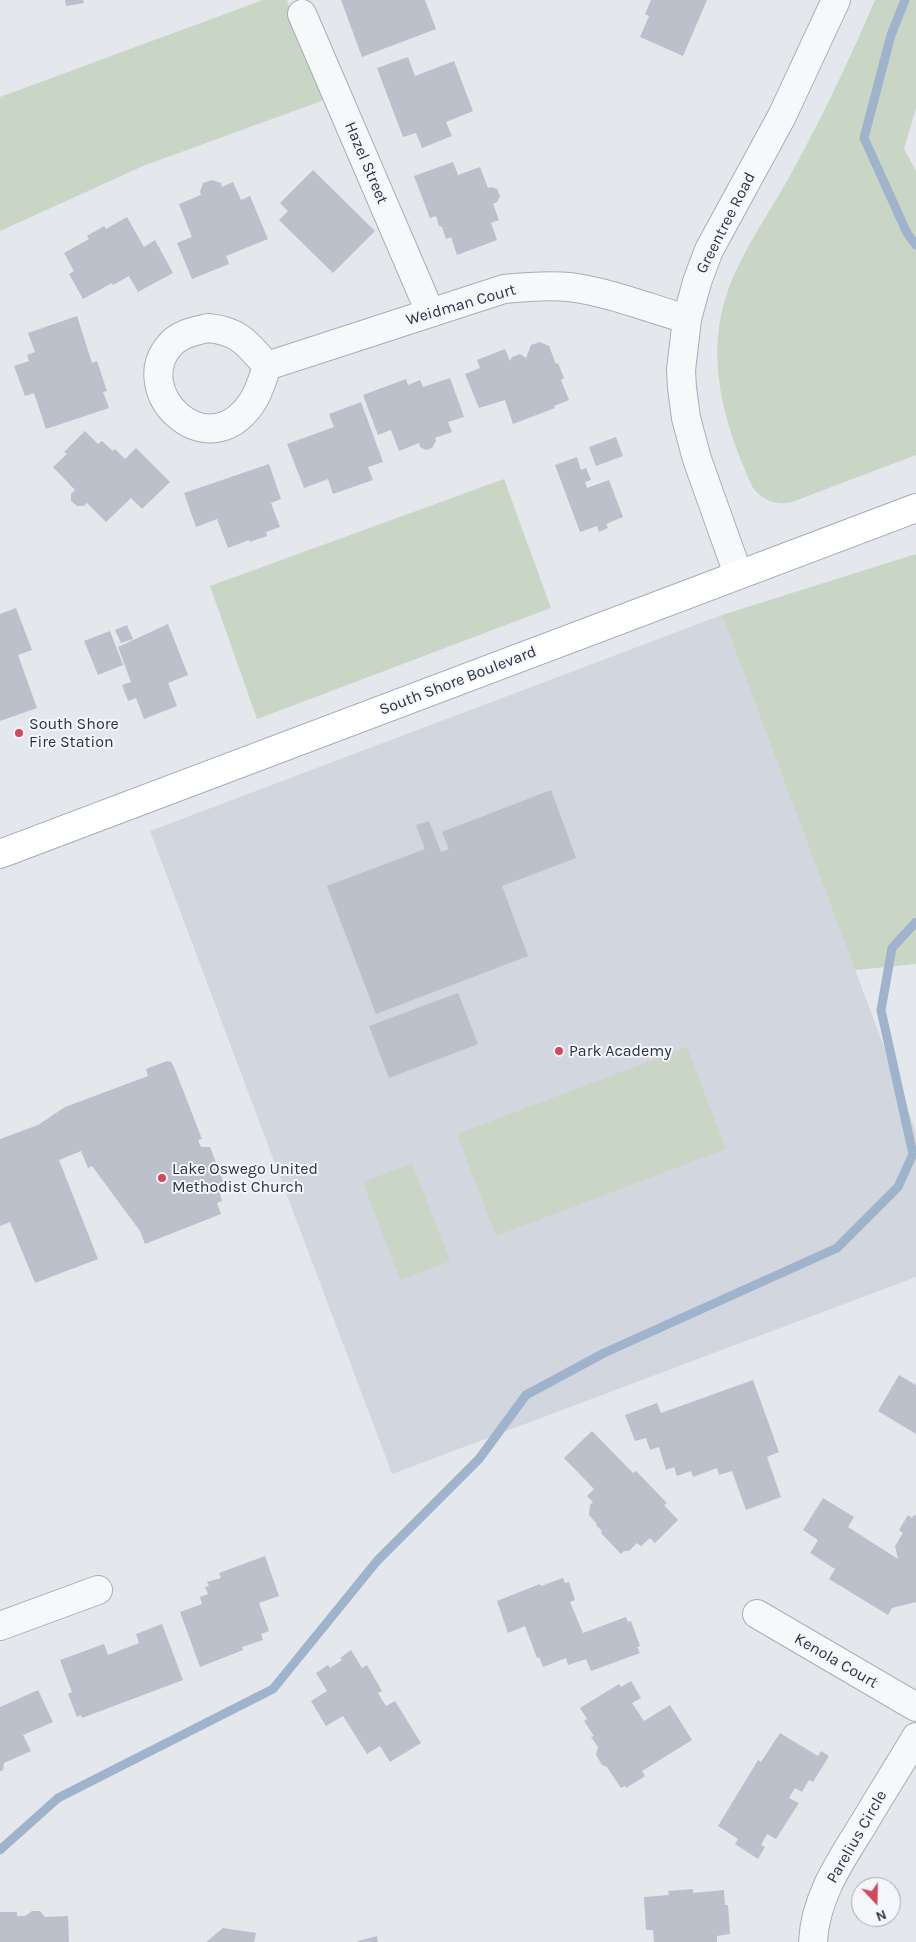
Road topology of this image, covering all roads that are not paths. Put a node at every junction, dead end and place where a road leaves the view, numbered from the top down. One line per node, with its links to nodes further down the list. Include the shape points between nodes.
1 (836, 0): 4 (street, Greentree Road, via 782,116 709,250)
2 (302, 14): 3 (street, Hazel Street)
3 (430, 312): 4 (street, Weidman Court, via 504,289 539,286 592,291); 5 (street, Weidman Court)
4 (687, 320): 7 (street, Greentree Road, via 681,370 686,418 696,459)
5 (267, 366)
6 (916, 508): 7 (main road, South Shore Boulevard)
7 (738, 574): 8 (main road, South Shore Boulevard)
8 (0, 854)
9 (98, 1590): 11 (street)
10 (756, 1614): 12 (street, Kenola Court)
11 (0, 1626)
12 (916, 1707)
13 (916, 1737): 14 (street, Parelius Circle, via 828,1886 820,1902)
14 (813, 1942)

